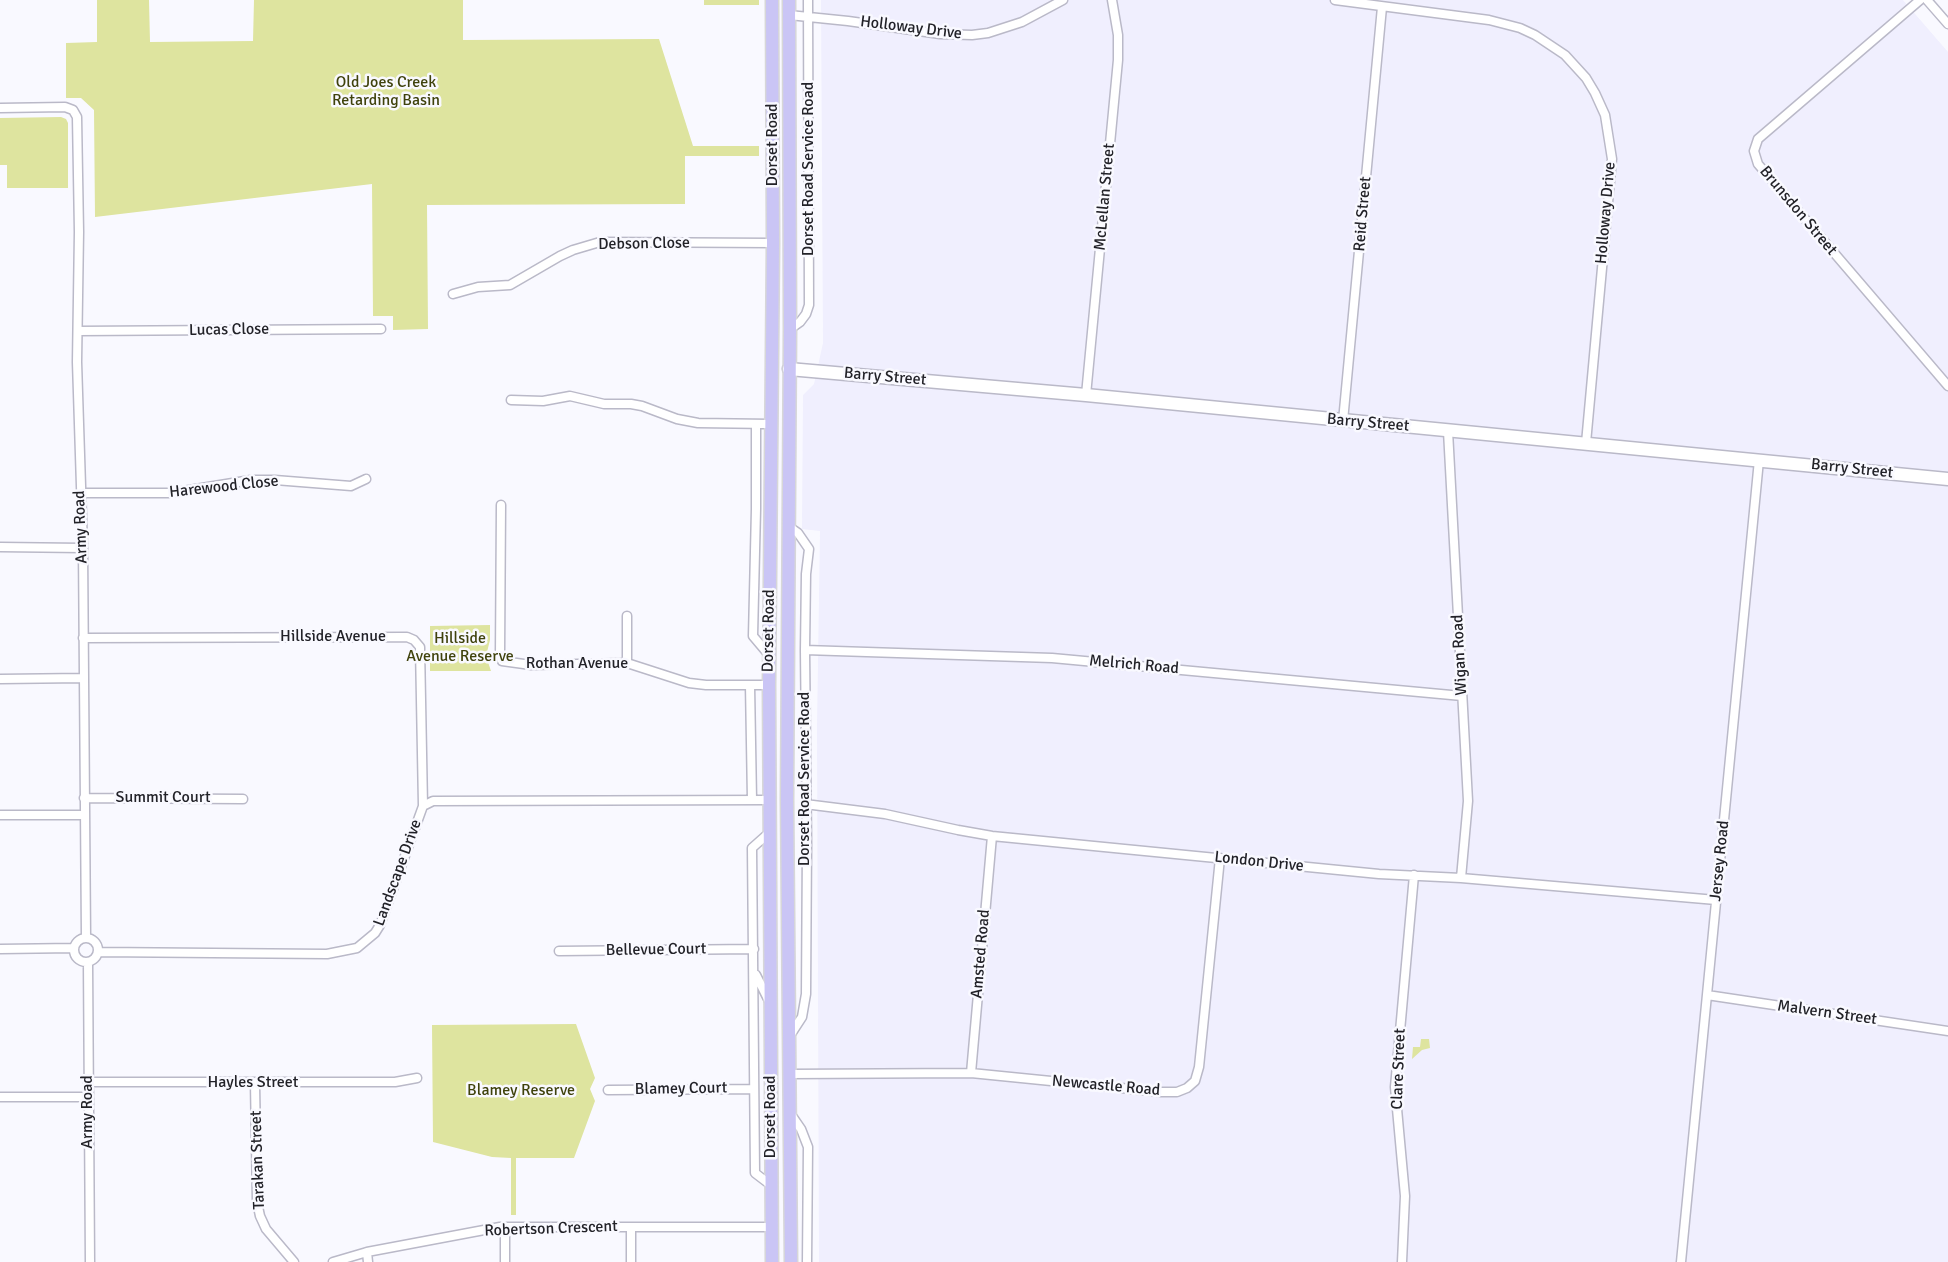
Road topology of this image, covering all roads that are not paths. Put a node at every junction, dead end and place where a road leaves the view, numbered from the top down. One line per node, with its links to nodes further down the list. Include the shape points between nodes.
1 (772, 0): 14 (main road, Dorset Road)
2 (789, 0): 10 (main road, Dorset Road)
3 (808, 0): 11 (street, Dorset Road Service Road)
4 (1063, 0): 11 (street, Holloway Drive, via 1022,22 972,35)
5 (1112, 0): 22 (street, McLellan Street, via 1118,60)
6 (1335, 0): 9 (street, Holloway Drive)
7 (1920, 0): 21 (street, Brunsdon Street, via 1758,139 1754,151 1758,164)
8 (1927, 0): 12 (street)
9 (1382, 7): 24 (street, Reid Street); 28 (street, Holloway Drive, via 1489,20 1520,28 1564,55 1595,93 1605,115 1612,159)
10 (789, 15): 11 (street, Holloway Drive); 17 (main road, Dorset Road)
11 (809, 16): 17 (street, Dorset Road Service Road, via 808,306 800,322)
12 (1948, 24)
13 (0, 108): 18 (street, Army Road, via 65,107 77,117)
14 (773, 243): 15 (street, Debson Close, via 600,242 573,250 510,285 478,287); 19 (main road, Dorset Road)
15 (453, 294)
16 (381, 329): 18 (street, Lucas Close)
17 (790, 329): 20 (main road, Dorset Road)
18 (78, 331): 32 (street, Army Road)
19 (772, 368): 20 (main road); 26 (main road, Dorset Road)
20 (789, 369): 22 (main road, Barry Street); 34 (main road, Dorset Road)
21 (1948, 386)
22 (1086, 395): 24 (main road, Barry Street)
23 (512, 400): 25 (street, via 543,401 570,396 604,404 642,406 698,423)
24 (1343, 421): 27 (main road, Barry Street)
25 (756, 424): 26 (street); 41 (street, via 753,636)
26 (771, 424): 35 (main road, Dorset Road)
27 (1448, 430): 28 (main road, Barry Street); 47 (street, Wigan Road)
28 (1586, 443): 29 (main road, Barry Street)
29 (1759, 460): 31 (main road, Barry Street); 62 (street, Jersey Road)
30 (366, 479): 32 (street, Harewood Close, via 351,486 251,480 171,494)
31 (1948, 479)
32 (80, 493): 37 (street, Army Road)
33 (501, 505): 42 (street, Rothan Avenue, via 502,661 531,665)
34 (788, 526): 35 (main road); 40 (street, Dorset Road Service Road, via 809,549); 50 (main road, Dorset Road)
35 (770, 534): 41 (main road, Dorset Road)
36 (0, 547): 37 (street)
37 (83, 548): 39 (street, Army Road)
38 (627, 616): 42 (street)
39 (83, 638): 43 (street, Army Road); 54 (street, Hillside Avenue, via 414,640 420,647)
40 (805, 650): 47 (street, Melrich Road, via 1052,658); 53 (street, Dorset Road Service Road)
41 (769, 655): 46 (main road, Dorset Road)
42 (627, 663): 45 (street, Rothan Avenue, via 689,683)
43 (83, 678): 44 (street); 48 (street, Army Road)
44 (0, 679)
45 (750, 685): 46 (street, Rothan Avenue); 51 (street)
46 (769, 686): 52 (main road, Dorset Road)
47 (1462, 696): 61 (street, Wigan Road, via 1468,801)
48 (84, 798): 49 (street, Summit Court); 56 (street, Army Road)
49 (243, 799)
50 (787, 799): 52 (main road); 74 (main road, Dorset Road)
51 (752, 800): 52 (street, Landscape Drive); 54 (street, Landscape Drive, via 433,801)
52 (770, 800): 57 (main road, Dorset Road)
53 (805, 804): 58 (street, London Drive, via 885,814); 74 (street, Dorset Road Service Road, via 805,1001 802,1017)
54 (423, 806): 68 (street, Landscape Drive, via 380,925 357,948 327,954)
55 (0, 815): 56 (street)
56 (85, 815): 63 (street, Army Road)
57 (770, 832): 66 (street, via 752,848); 72 (main road, Dorset Road)
58 (992, 836): 59 (street, London Drive); 75 (street, Amsted Road)
59 (1220, 858): 60 (street, London Drive); 75 (street, Newcastle Road, via 1195,1081 1177,1092 1161,1092)
60 (1414, 875): 61 (street, London Drive); 99 (street, Clare Street, via 1395,1087 1405,1196)
61 (1461, 878): 62 (street, London Drive)
62 (1716, 900): 71 (street, Jersey Road)
63 (86, 938): 65 (street); 68 (street, via 96,942)
64 (0, 948): 65 (street)
65 (74, 948): 69 (street, via 77,958)
66 (754, 949): 67 (street, Bellevue Court); 70 (street)
67 (559, 951)
68 (99, 952): 69 (street)
69 (88, 962): 78 (street, Army Road)
70 (754, 972): 72 (street); 80 (street)
71 (1707, 995): 73 (street, Malvern Street); 100 (street, Jersey Road)
72 (771, 1004): 85 (main road, Dorset Road)
73 (1948, 1031)
74 (789, 1038): 76 (main road, Dorset Road)
75 (971, 1073): 76 (street, Newcastle Road)
76 (789, 1074): 84 (main road, Dorset Road)
77 (417, 1078): 79 (street, Hayles Street, via 394,1082)
78 (88, 1082): 79 (street, Hayles Street); 82 (street, Army Road)
79 (255, 1083): 93 (street, Tarakan Street, via 260,1216)
80 (754, 1089): 81 (street, Blamey Court); 85 (street, via 755,1173)
81 (608, 1090)
82 (88, 1097): 83 (street); 92 (street, Army Road)
83 (0, 1098)
84 (789, 1113): 86 (main road, Dorset Road); 98 (street, via 808,1147)
85 (771, 1186): 89 (main road, Dorset Road)
86 (791, 1226): 89 (main road); 97 (main road, Dorset Road)
87 (505, 1227): 88 (street, Robertson Crescent); 90 (street, Robertson Crescent); 95 (street)
88 (631, 1227): 89 (street, Robertson Crescent); 96 (street)
89 (772, 1227): 91 (main road, Dorset Road)
90 (368, 1257): 94 (street, Robertson Crescent)
91 (771, 1261)
92 (90, 1262)
93 (294, 1262)
94 (333, 1262)
95 (505, 1262)
96 (631, 1262)
97 (791, 1262)
98 (807, 1262)
99 (1402, 1262)
100 (1681, 1262)

